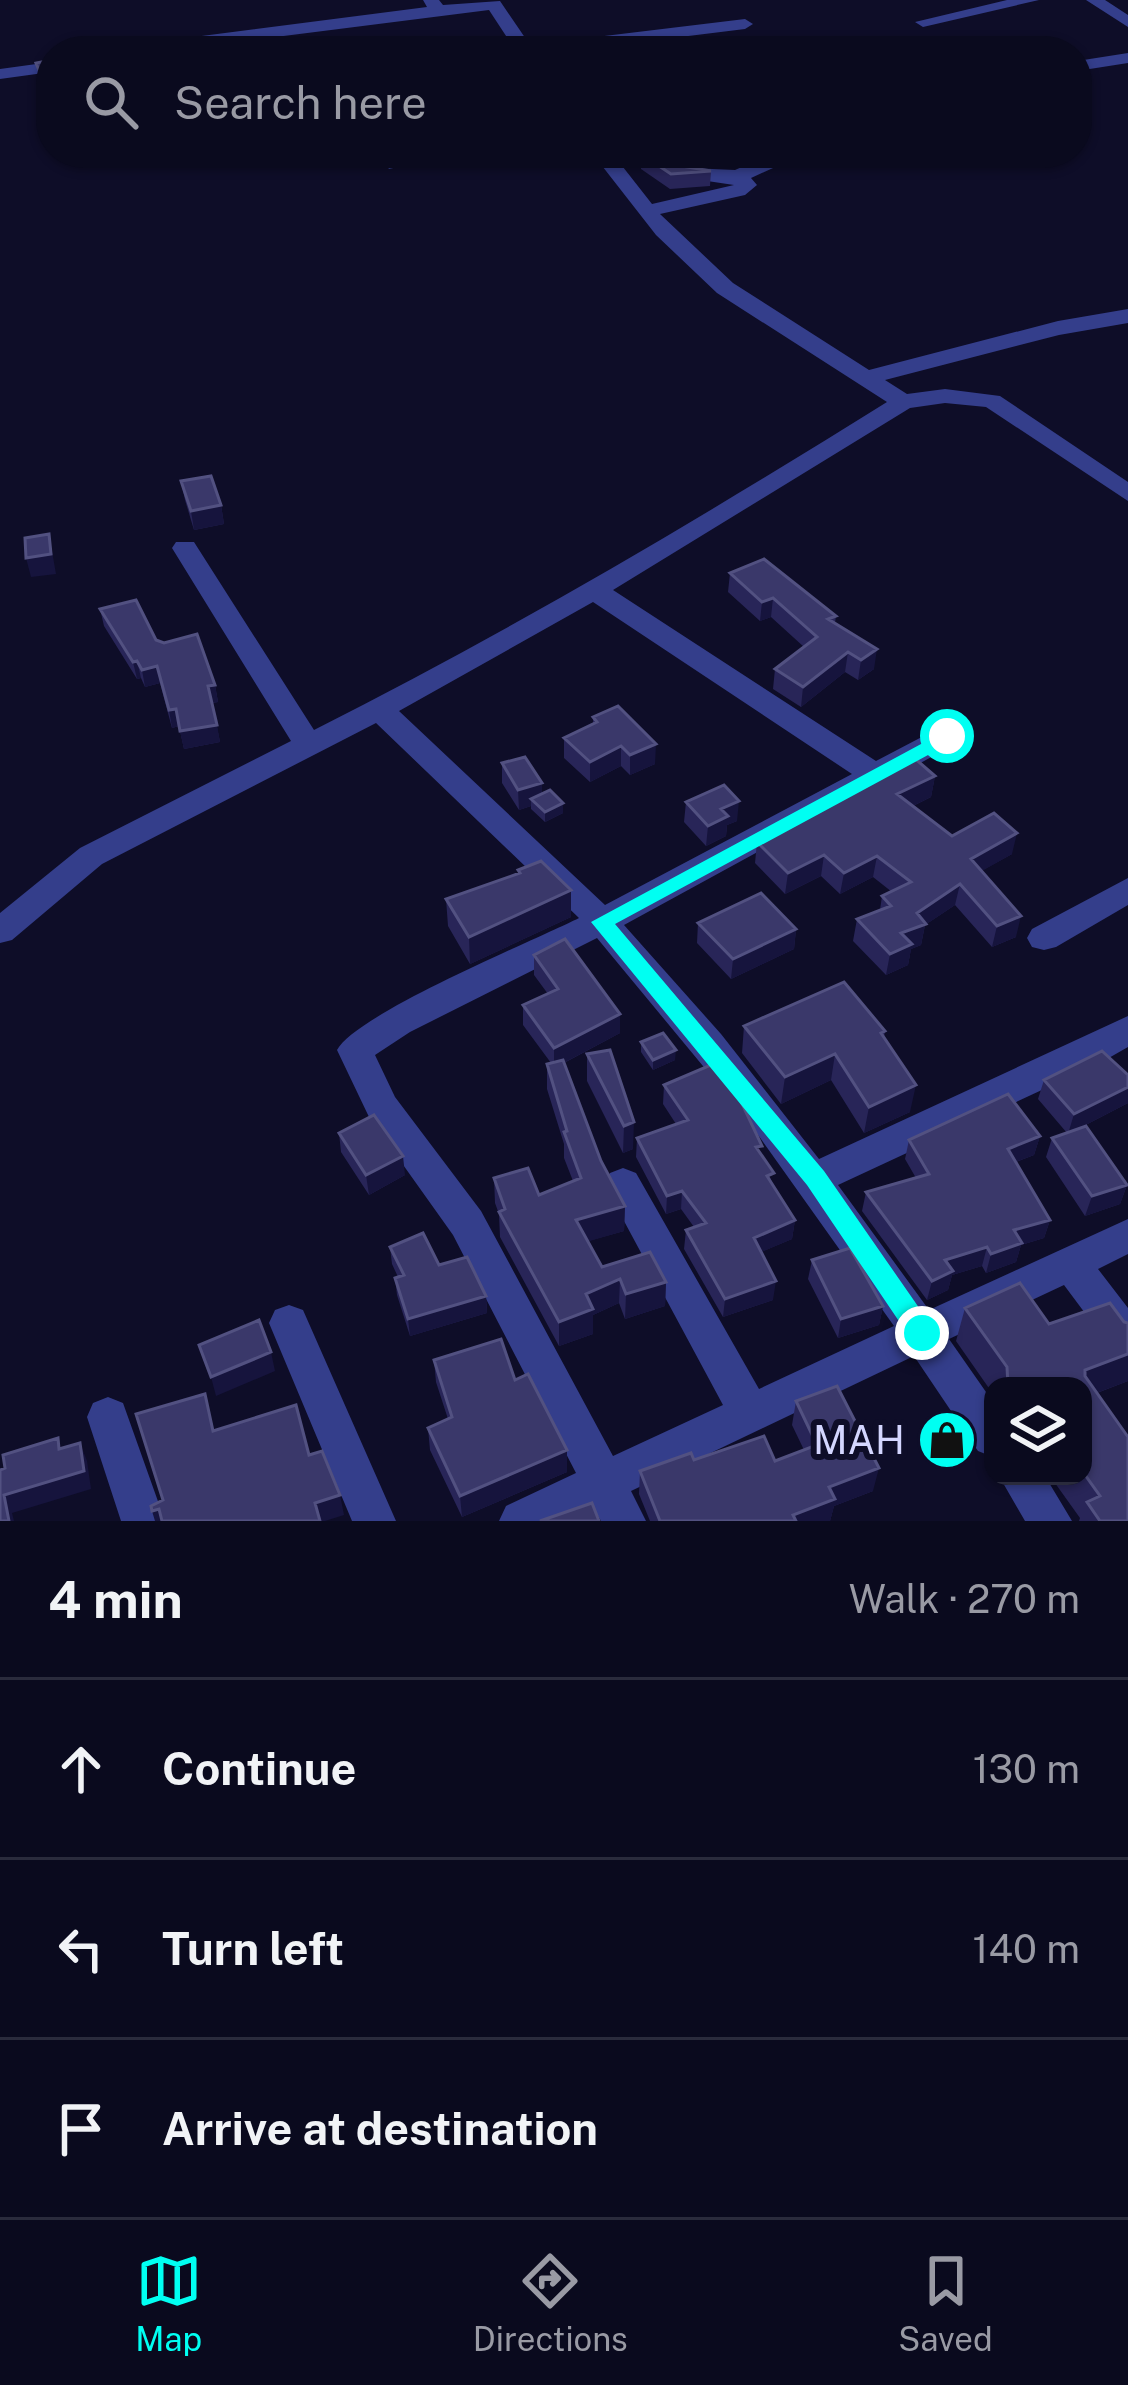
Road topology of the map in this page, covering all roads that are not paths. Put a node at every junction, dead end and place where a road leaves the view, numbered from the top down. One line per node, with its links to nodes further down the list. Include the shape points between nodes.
1 (918, 0): 5 (street)
2 (1030, 0): 5 (street)
3 (1094, 0): 7 (street)
4 (434, 6): 9 (street); 12 (street, via 494,5)
5 (947, 17): 6 (street)
6 (923, 22)
7 (1128, 22)
8 (745, 24): 13 (street)
9 (309, 27): 10 (street); 11 (street)
10 (248, 36)
11 (314, 36)
12 (515, 36)
13 (647, 36)
14 (1128, 58): 15 (street)
15 (1092, 64)
16 (36, 69): 17 (street)
17 (0, 74)
18 (614, 168): 22 (street)
19 (756, 168): 21 (street)
20 (674, 171): 21 (street)
21 (739, 176): 22 (street, via 747,185 738,191)
22 (647, 211): 24 (street, via 725,288)
23 (1128, 316): 24 (street)
24 (865, 378): 25 (street)
25 (903, 402): 26 (street, via 945,395 992,401); 28 (street)
26 (1128, 493)
27 (185, 548): 31 (street)
28 (594, 590): 29 (street); 32 (street)
29 (378, 708): 31 (street); 34 (street)
30 (947, 736): 32 (street)
31 (307, 743): 35 (street, via 91,856)
32 (877, 776): 34 (street)
33 (1128, 890): 36 (street)
34 (601, 922): 38 (street); 48 (street, via 355,1050 382,1107 467,1223)
35 (0, 932)
36 (1044, 938)
37 (1128, 1030): 38 (street)
38 (815, 1178): 43 (street)
39 (623, 1184): 45 (street)
40 (1128, 1236): 41 (street)
41 (1070, 1263): 43 (street); 44 (street)
42 (289, 1323): 51 (street)
43 (922, 1333): 45 (street); 47 (street)
44 (1128, 1339)
45 (751, 1413): 48 (street)
46 (108, 1417): 50 (street)
47 (984, 1424)
48 (604, 1482): 52 (street); 53 (street)
49 (1026, 1485): 54 (street)
50 (143, 1521)
51 (374, 1521)
52 (521, 1521)
53 (625, 1521)
54 (1050, 1521)

